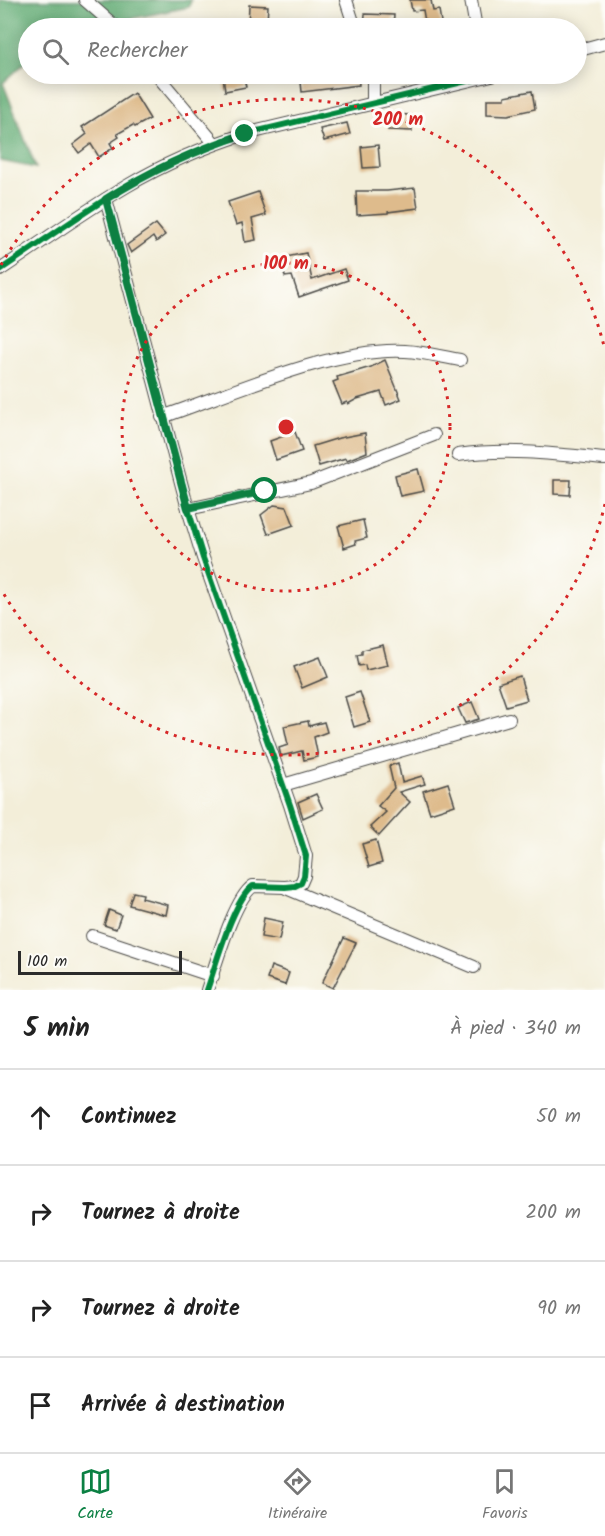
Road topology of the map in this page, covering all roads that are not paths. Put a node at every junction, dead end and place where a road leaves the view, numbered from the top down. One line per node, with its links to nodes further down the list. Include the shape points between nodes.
1 (85, 0): 4 (street)
2 (346, 0): 5 (street)
3 (471, 0): 6 (street)
4 (108, 18)
5 (352, 18)
6 (474, 18)
7 (605, 43): 8 (street)
8 (587, 48)
9 (164, 84): 13 (street)
10 (373, 84): 12 (street)
11 (451, 84): 12 (street)
12 (374, 104): 13 (street)
13 (215, 144): 14 (street)
14 (106, 199): 15 (street); 17 (street)
15 (0, 270)
16 (460, 360): 17 (street, via 405,351 354,354)
17 (162, 417): 21 (street)
18 (434, 435): 21 (street, via 310,483)
19 (458, 455): 20 (street, via 531,452)
20 (605, 459)
21 (188, 508): 23 (street)
22 (509, 718): 23 (street)
23 (283, 785): 24 (street, via 306,855 301,883)
24 (285, 887): 26 (street); 27 (street, via 258,885 245,892)
25 (92, 936): 27 (street)
26 (474, 967)
27 (213, 975): 28 (street)
28 (207, 990)

